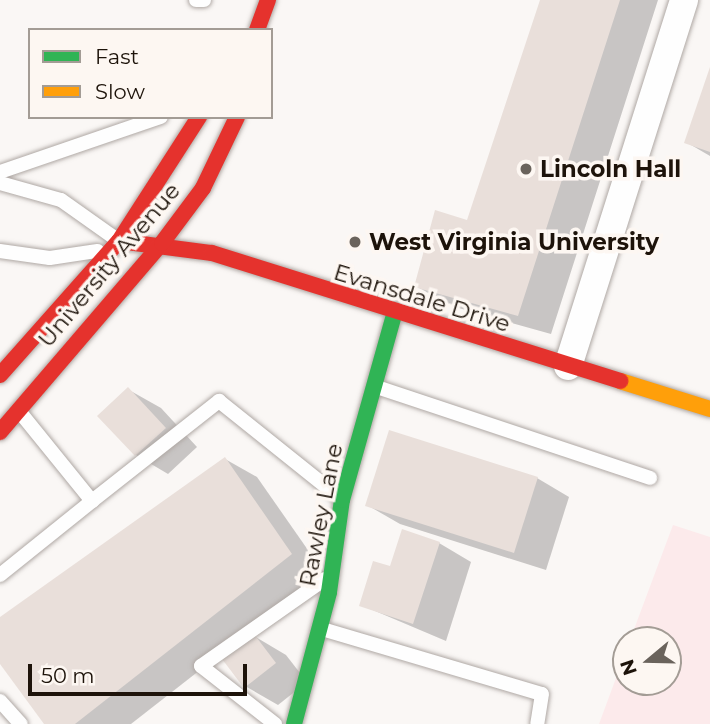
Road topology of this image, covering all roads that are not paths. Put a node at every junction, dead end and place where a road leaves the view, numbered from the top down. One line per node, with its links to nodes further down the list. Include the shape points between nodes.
1 (196, 0): 2 (lane)
2 (204, 0)
3 (268, 0): 5 (street)
4 (684, 0): 15 (street)
5 (258, 28)
6 (155, 119): 9 (lane)
7 (198, 119): 11 (street, University Avenue)
8 (236, 119): 12 (street, University Avenue, via 203,188)
9 (0, 172)
10 (0, 183): 11 (lane, via 61,200)
11 (119, 241): 12 (street, Evansdale Drive); 13 (lane, via 87,255); 16 (street, University Avenue)
12 (162, 243): 14 (street, Evansdale Drive); 19 (street, University Avenue)
13 (0, 251)
14 (394, 315): 15 (street, Evansdale Drive); 17 (street, Rawley Lane)
15 (568, 366): 18 (street, Evansdale Drive)
16 (0, 375)
17 (373, 386): 21 (lane); 22 (street, Rawley Lane)
18 (710, 409)
19 (18, 410): 20 (street, University Avenue); 23 (lane)
20 (0, 432)
21 (650, 478)
22 (342, 500): 23 (lane, via 219,401); 24 (street, Rawley Lane)
23 (92, 501): 25 (lane)
24 (332, 574): 26 (street, Rawley Lane); 29 (lane, via 201,666)
25 (0, 575)
26 (321, 629): 30 (street, Rawley Lane); 31 (lane, via 542,694)
27 (0, 701): 28 (lane)
28 (21, 724)
29 (275, 724)
30 (294, 724)
31 (537, 724)

